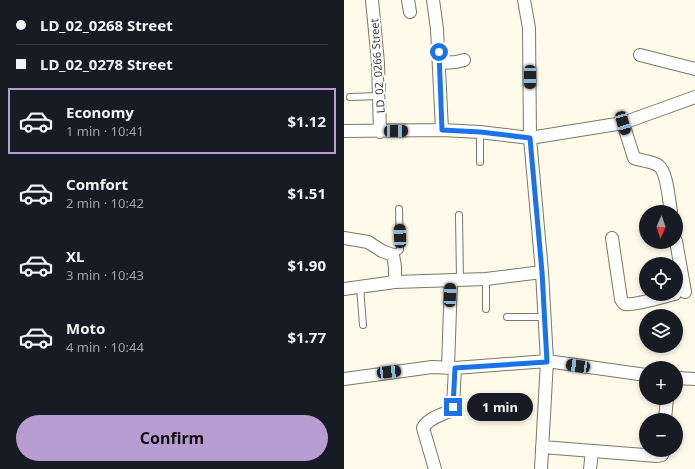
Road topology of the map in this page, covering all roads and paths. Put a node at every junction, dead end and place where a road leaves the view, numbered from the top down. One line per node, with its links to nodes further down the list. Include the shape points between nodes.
1 (372, 0): 10 (street, LD_02_0266 Street)
2 (408, 0): 5 (street)
3 (433, 0): 8 (street)
4 (524, 0): 18 (street, via 529,28)
5 (410, 12)
6 (640, 55): 9 (street)
7 (464, 60): 8 (street)
8 (440, 63): 14 (street)
9 (695, 69)
10 (379, 96): 11 (lane); 16 (street, LD_02_0266 Street)
11 (350, 97)
12 (695, 97): 13 (street)
13 (623, 123): 18 (street); 20 (street, via 634,158 658,165 662,169)
14 (442, 130): 16 (street); 17 (street)
15 (344, 131): 16 (street)
16 (380, 132)
17 (480, 132): 18 (street); 19 (lane)
18 (530, 138): 26 (street)
19 (480, 162)
20 (670, 205)
21 (399, 209): 25 (lane, via 400,250)
22 (459, 215): 28 (lane)
23 (344, 238): 25 (street, via 368,242)
24 (612, 238): 32 (street, via 623,303)
25 (393, 255): 29 (street)
26 (542, 272): 27 (street); 35 (street)
27 (486, 279): 28 (street); 33 (lane)
28 (456, 280): 29 (street); 38 (street)
29 (395, 282): 30 (street)
30 (360, 287): 31 (street); 36 (lane)
31 (344, 289)
32 (647, 301)
33 (486, 309)
34 (507, 317): 35 (lane)
35 (545, 317): 37 (street)
36 (363, 325)
37 (547, 362): 38 (street); 39 (street); 43 (street)
38 (452, 368): 41 (street, via 432,367); 46 (street, via 452,410 428,421 423,428)
39 (639, 374)
40 (683, 378): 42 (street)
41 (344, 379)
42 (695, 379)
43 (542, 447): 44 (street); 47 (street)
44 (592, 451): 45 (street); 48 (street)
45 (639, 455)
46 (435, 469)
47 (541, 469)
48 (590, 469)

